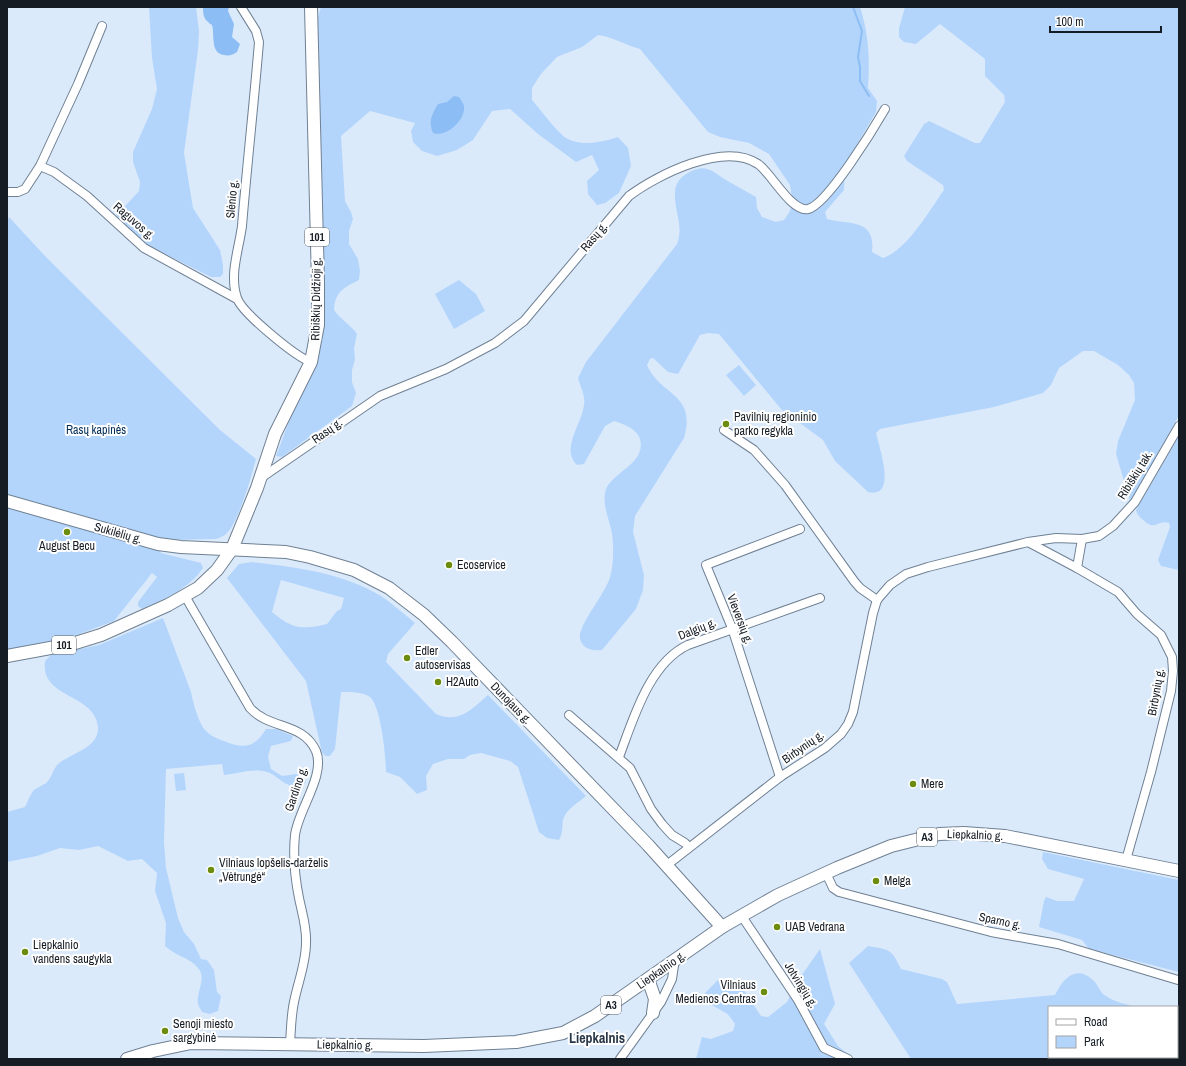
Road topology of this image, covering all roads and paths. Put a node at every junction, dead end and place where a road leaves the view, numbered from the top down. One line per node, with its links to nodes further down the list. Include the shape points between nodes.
1 (241, 7): 7 (street, Slėnio g., via 256,31 259,42 242,228 235,267 234,285)
2 (311, 7): 8 (main road, Ribiškių Didžioji g. / 101, via 318,283 318,325)
3 (102, 26): 5 (street)
4 (885, 109): 12 (street, Rasų g., via 835,184 813,208 802,210 794,205 758,164 727,155 702,160 655,179 629,196 524,321 495,343 446,370 375,398)
5 (40, 166): 6 (street, via 25,188 18,192); 7 (street, Raguvos g., via 54,172 87,196 144,248)
6 (7, 192)
7 (237, 299): 8 (street, via 269,333 303,360)
8 (312, 362): 11 (main road, Ribiškių Didžioji g. / 101, via 282,418)
9 (1179, 426): 16 (street, Ribiškių tak., via 1135,502 1125,514 1099,536)
10 (724, 430): 22 (street, via 754,450 785,484 854,581)
11 (268, 457): 12 (street); 13 (main road, Ribiškių Didžioji g. / 101)
12 (282, 463): 13 (street, Rasų g.)
13 (261, 478): 18 (main road, Ribiškių Didžioji g. / 101)
14 (7, 501): 18 (main road, Sukilėlių g., via 158,544)
15 (800, 529): 23 (street, Vieversių g., via 706,565)
16 (1082, 539): 17 (street, Birbynių g., via 1056,538); 19 (street)
17 (1028, 542): 19 (street, Birbynių g.); 22 (street, Birbynių g., via 906,574 890,585)
18 (232, 549): 20 (main road, 101, via 208,579); 30 (main road, Dunojaus g., via 286,552 310,557 354,570 389,588 424,615 448,638)
19 (1077, 568): 29 (street, Birbynių g., via 1118,592 1137,614 1161,635 1173,663 1171,691)
20 (185, 596): 24 (main road, 101, via 101,635 72,644); 39 (street, Gardino g., via 250,708 257,716 303,735 316,753 318,764 315,778 295,835 296,881 306,931 306,944 294,1002)
21 (820, 598): 23 (street, Dalgių g.)
22 (877, 600): 27 (street, Birbynių g., via 853,712 847,727 825,748)
23 (732, 628): 26 (street, Dalgių g., via 679,649 663,663 634,717); 27 (street, Vieversių g.)
24 (7, 656)
25 (569, 715): 26 (street)
26 (619, 757): 28 (street, via 634,773 651,809 662,824 672,836)
27 (780, 777): 28 (street, Birbynių g.)
28 (689, 847): 30 (street, Birbynių g.)
29 (1126, 860): 31 (main road, Liepkalnio g. / A3); 32 (main road, Liepkalnio g. / A3, via 1011,837 964,833 939,834 891,846)
30 (667, 865): 34 (main road, Dunojaus g.)
31 (1179, 871)
32 (826, 873): 33 (main road, Liepkalnio g. / A3); 37 (street, Sparno g., via 833,888 839,892 991,932 1058,944)
33 (741, 915): 34 (main road, Liepkalnio g. / A3); 42 (street, Jotvingių g., via 798,1000 824,1048)
34 (722, 927): 35 (main road, Liepkalnio g. / A3)
35 (675, 959): 36 (main road, Liepkalnio g. / A3); 38 (street, via 670,985)
36 (648, 978): 38 (main road, via 655,999); 39 (main road, Liepkalnio g. / A3, via 573,1029 543,1038 516,1042 424,1046)
37 (1178, 980)
38 (653, 1013): 41 (street)
39 (290, 1044): 40 (main road, Liepkalnio g. / A3, via 191,1043)
40 (127, 1059)
41 (620, 1059)
42 (848, 1059)

